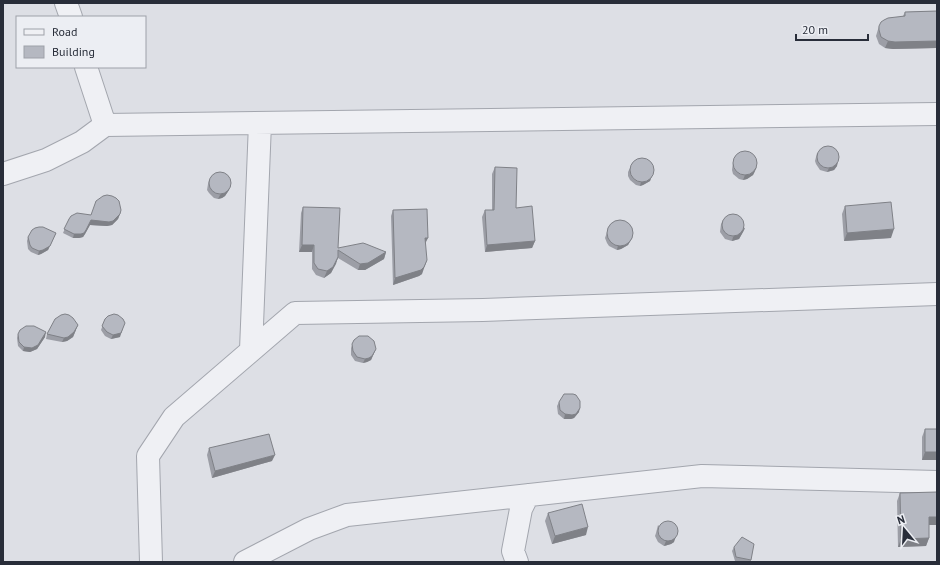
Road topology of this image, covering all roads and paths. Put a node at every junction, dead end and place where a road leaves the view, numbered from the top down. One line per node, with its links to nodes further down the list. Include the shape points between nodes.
1 (66, 3): 2 (street)
2 (71, 16)
3 (86, 68): 6 (street)
4 (937, 114): 5 (street)
5 (260, 123): 6 (street); 9 (street)
6 (105, 125): 7 (street, via 82,142 46,160)
7 (3, 174)
8 (937, 294): 9 (street, via 483,310 295,313)
9 (251, 350): 12 (street, via 174,417 148,456)
10 (937, 482): 11 (street, via 702,476)
11 (528, 495): 13 (street, via 347,515 309,529); 14 (street, via 521,509 513,551)
12 (151, 562)
13 (245, 562)
14 (517, 562)

